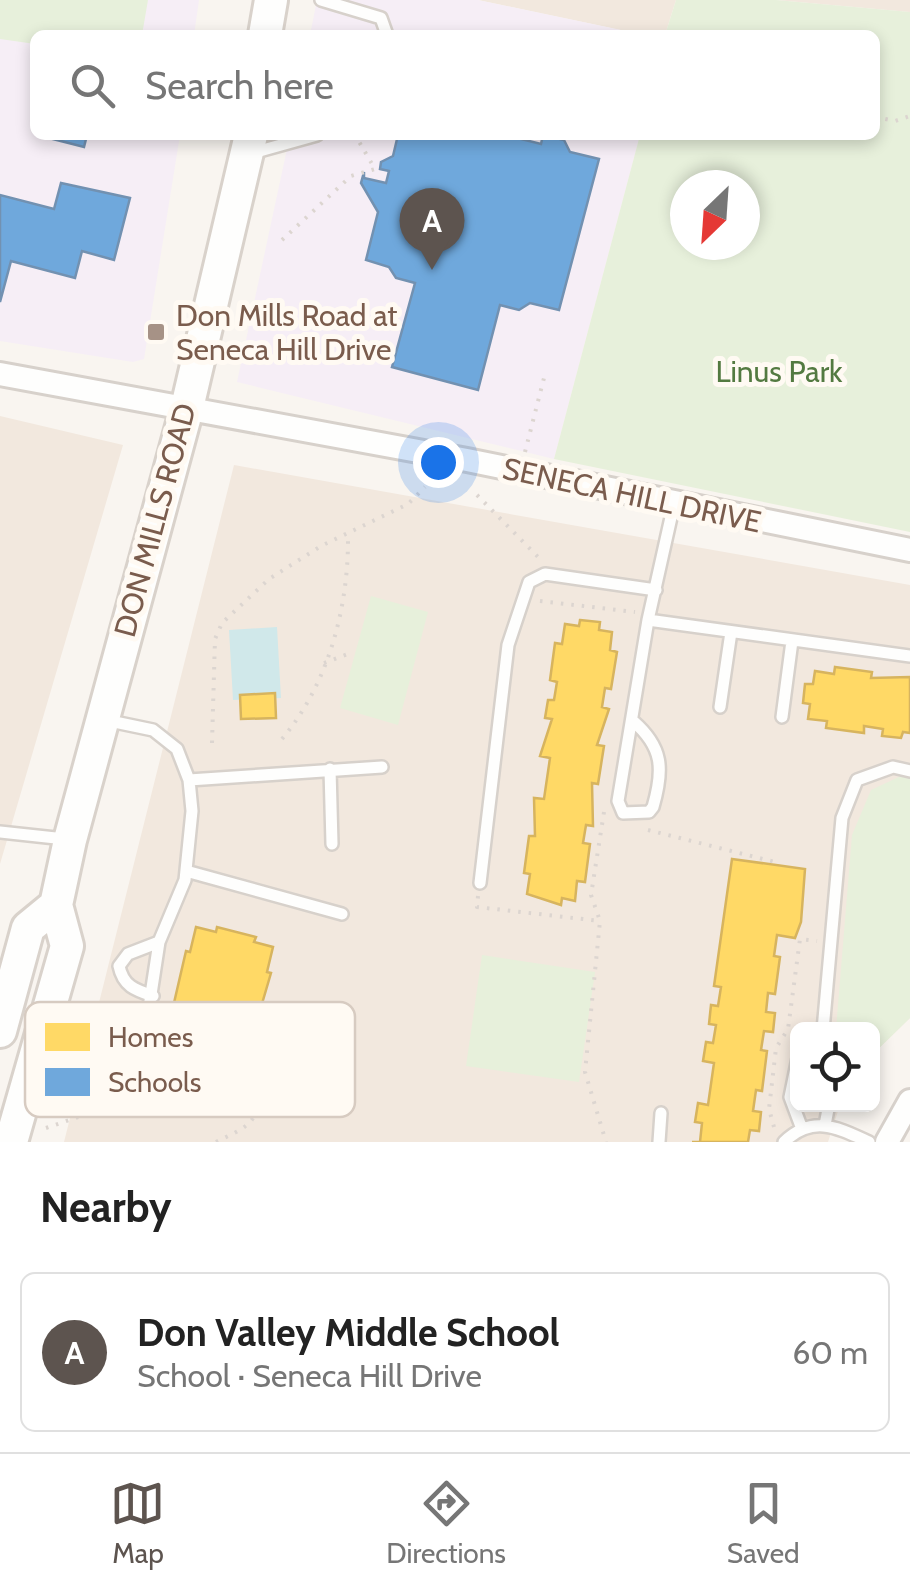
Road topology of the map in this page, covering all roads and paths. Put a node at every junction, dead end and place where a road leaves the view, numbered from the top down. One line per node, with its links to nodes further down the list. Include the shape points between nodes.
1 (270, 0): 3 (main road)
2 (321, 0): 4 (lane, via 380,18)
3 (267, 30)
4 (385, 30)
5 (910, 116): 6 (path)
6 (880, 118)
7 (283, 140): 9 (lane)
8 (357, 140): 10 (path, via 375,169 351,176)
9 (249, 145): 13 (main road, DON MILLS ROAD)
10 (282, 240)
11 (0, 374): 13 (street, SENECA HILL DRIVE)
12 (545, 374): 14 (path)
13 (186, 412): 14 (street, SENECA HILL DRIVE); 31 (main road, DON MILLS ROAD)
14 (518, 471): 17 (street, SENECA HILL DRIVE)
15 (424, 486): 18 (path, via 408,504)
16 (477, 495): 20 (path)
17 (674, 504): 19 (street, SENECA HILL DRIVE); 21 (lane)
18 (348, 533): 28 (path, via 349,584); 34 (path, via 269,579 222,622)
19 (910, 550)
20 (556, 576): 21 (lane); 22 (lane, via 536,576)
21 (656, 590): 23 (lane)
22 (520, 598): 23 (path, via 637,613); 46 (lane, via 508,645)
23 (642, 620): 24 (lane); 32 (lane)
24 (731, 632): 25 (lane); 29 (lane)
25 (792, 642): 27 (lane); 30 (lane)
26 (352, 652): 28 (path)
27 (910, 656)
28 (323, 663): 33 (path, via 302,715)
29 (720, 707)
30 (782, 717)
31 (101, 720): 38 (lane, via 152,730 177,749); 42 (main road, DON MILLS ROAD)
32 (633, 721): 32 (lane, via 618,801 629,815 654,806 661,756)
33 (282, 738)
34 (212, 744)
35 (382, 767): 36 (lane)
36 (330, 769): 38 (lane); 43 (lane)
37 (910, 771): 55 (lane, via 893,767 857,780 842,818)
38 (189, 780): 45 (lane)
39 (606, 800): 49 (path, via 591,895)
40 (639, 827): 44 (path)
41 (0, 832): 42 (lane)
42 (70, 840): 47 (main road, DON MILLS ROAD)
43 (332, 844)
44 (780, 864)
45 (186, 872): 48 (lane); 51 (lane)
46 (480, 883): 49 (path, via 477,907)
47 (56, 904): 53 (main road, DON MILLS ROAD, via 67,946); 56 (main road, DON MILLS ROAD, via 28,928)
48 (342, 914)
49 (600, 921): 69 (path, via 585,1072)
50 (822, 926): 71 (path, via 820,942 800,940 788,1028 776,1048)
51 (159, 942): 52 (lane); 52 (lane, via 128,954 118,966 132,988)
52 (153, 996): 54 (lane)
53 (51, 1002)
54 (152, 1002)
55 (824, 1022)
56 (0, 1032)
57 (25, 1096): 67 (main road, DON MILLS ROAD)
58 (910, 1101): 74 (street)
59 (661, 1112): 70 (lane)
60 (796, 1112): 66 (lane)
61 (827, 1112): 64 (lane)
62 (78, 1117): 65 (path)
63 (255, 1117): 68 (path)
64 (825, 1125): 66 (lane); 73 (lane)
65 (46, 1128)
66 (802, 1129): 72 (lane)
67 (12, 1142)
68 (216, 1142)
69 (606, 1142)
70 (659, 1142)
71 (772, 1142)
72 (784, 1142)
73 (869, 1142)
74 (887, 1142)

